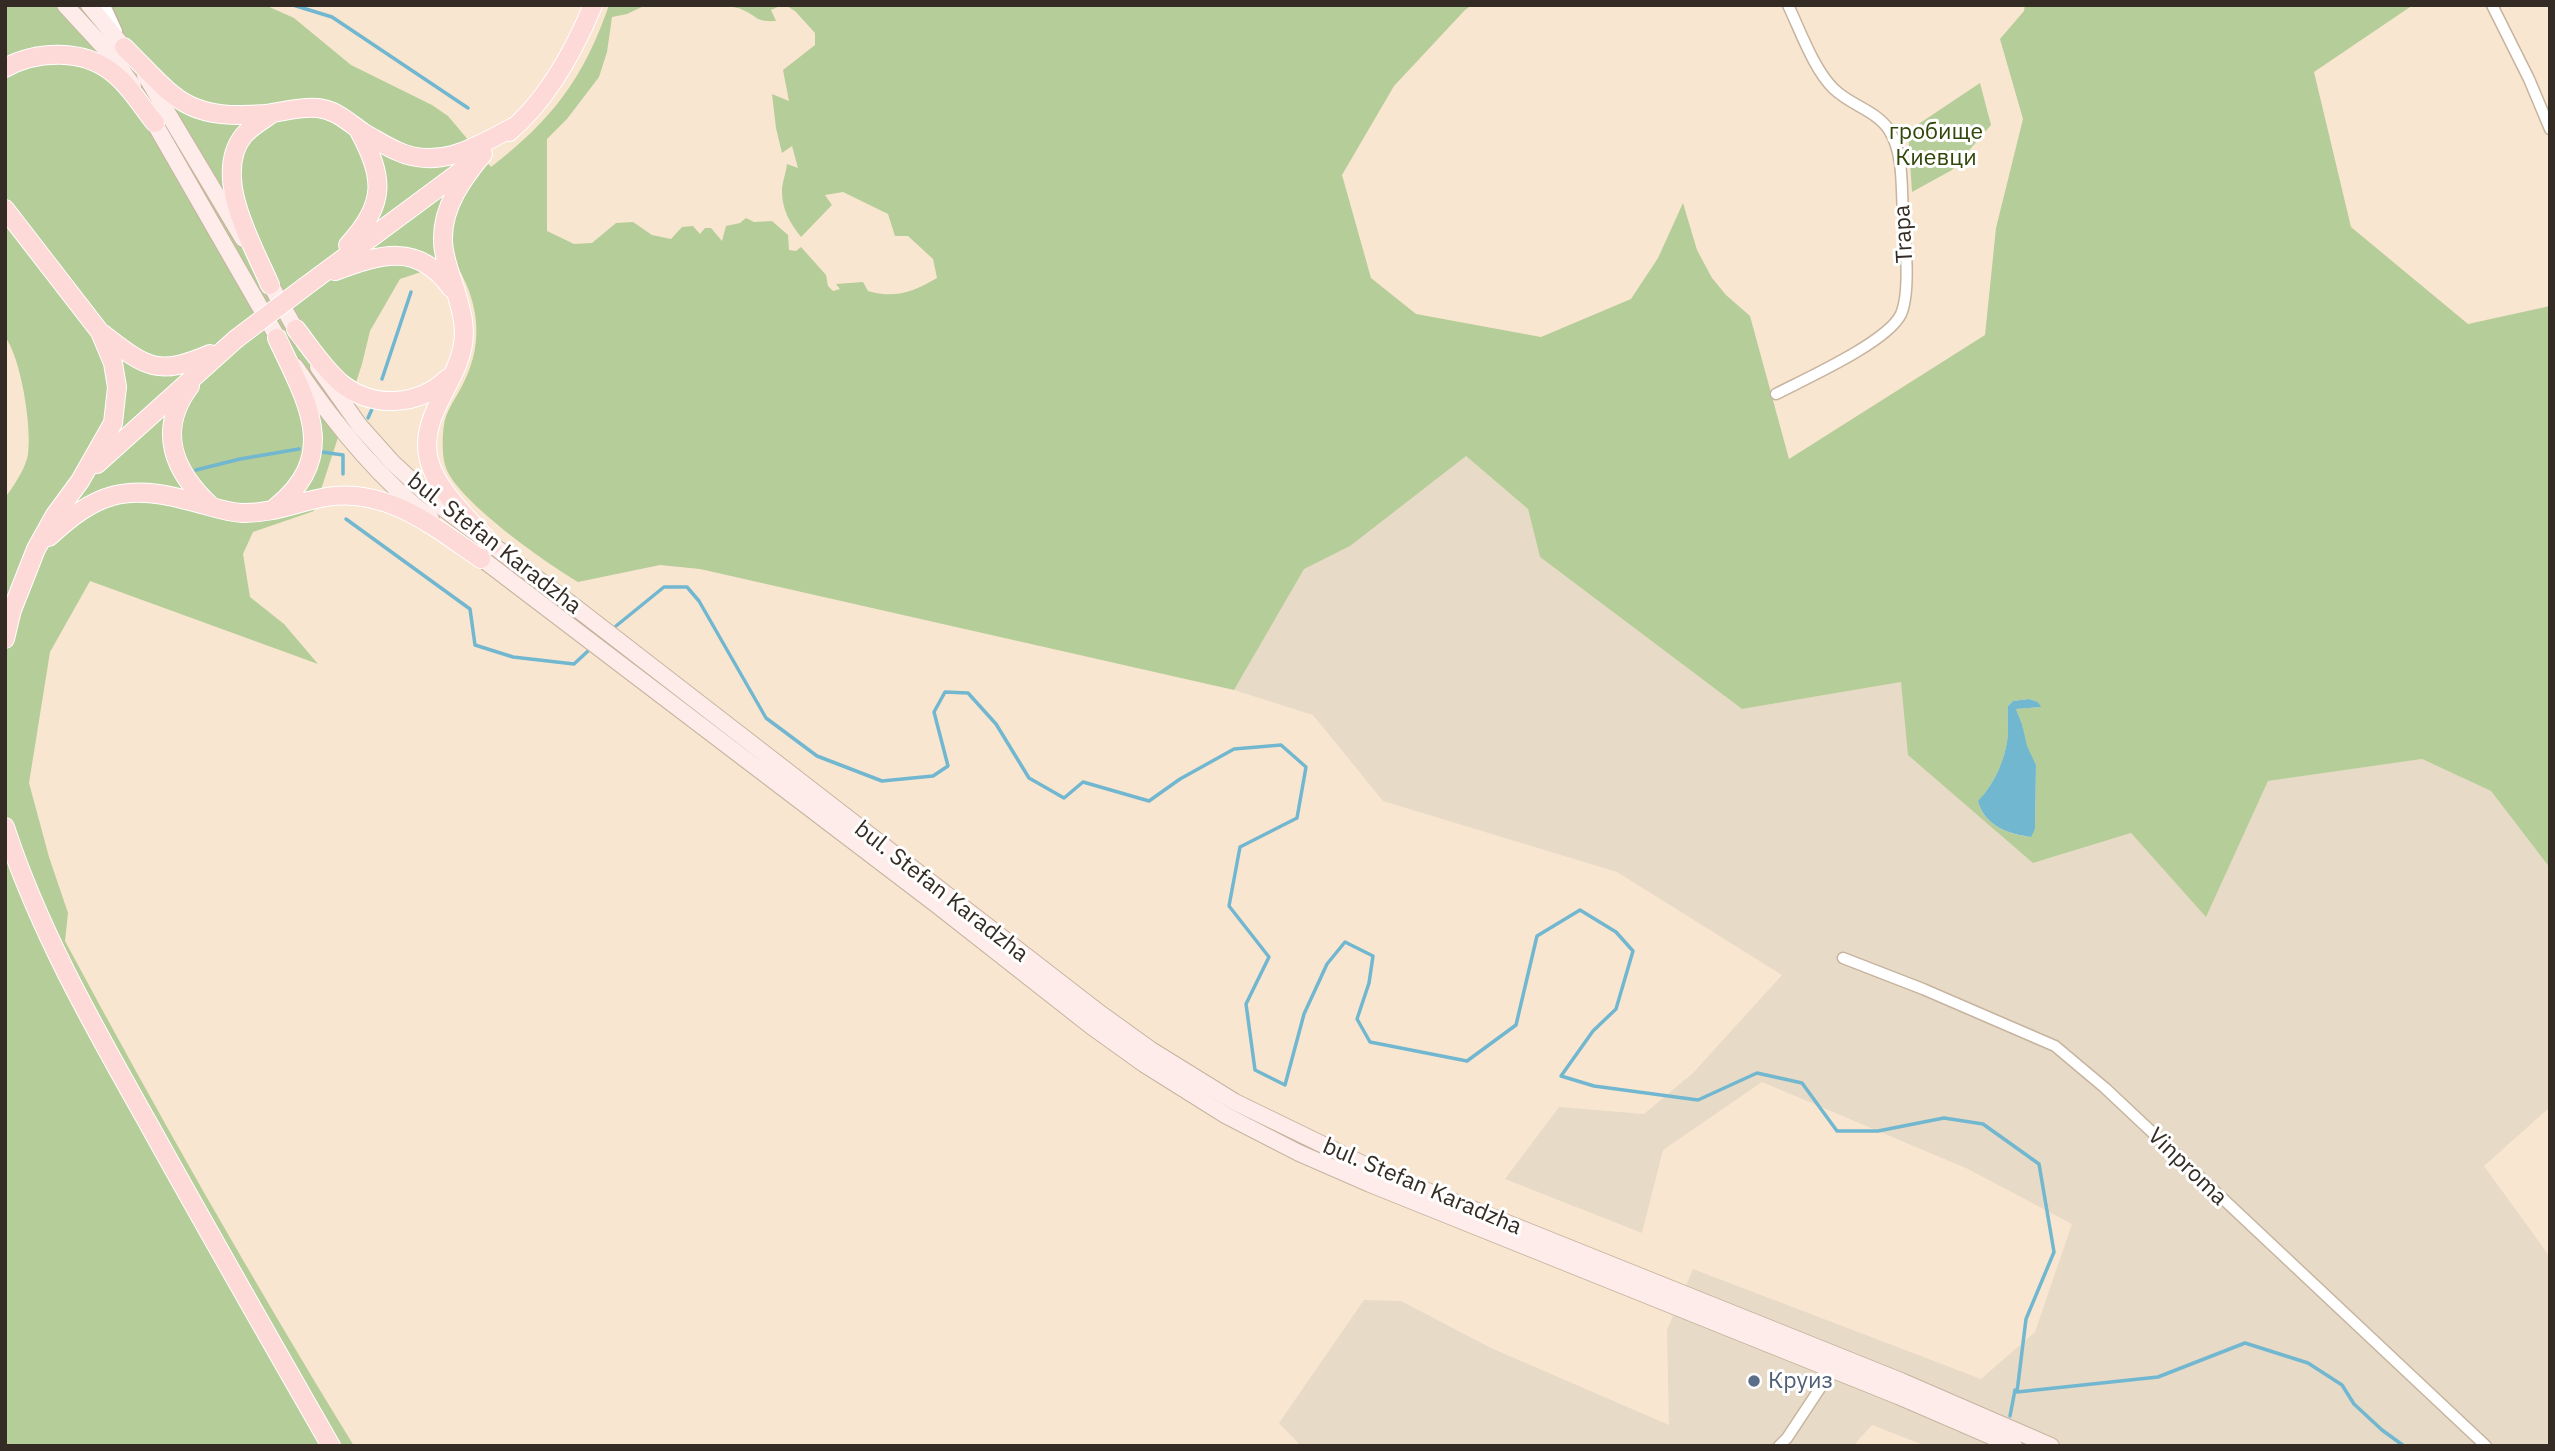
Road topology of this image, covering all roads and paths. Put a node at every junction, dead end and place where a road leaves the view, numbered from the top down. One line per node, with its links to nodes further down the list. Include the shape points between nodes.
1 (65, 5): 10 (main road, bul. Stefan Karadzha, via 125,73)
2 (89, 5): 7 (main road, bul. Stefan Karadzha)
3 (105, 5): 7 (street)
4 (593, 5): 11 (main road, via 561,68)
5 (1788, 5): 24 (street, Trapa, via 1825,79 1840,95 1878,118 1894,140 1900,164 1906,272 1901,314 1891,327)
6 (2492, 5): 13 (street)
7 (124, 47): 9 (main road, via 168,91 197,110 219,116); 17 (main road, bul. Stefan Karadzha, via 172,117)
8 (5, 68): 10 (main road, via 46,55 95,62 122,81)
9 (273, 113): 12 (main road, via 319,108 337,113); 17 (main road, via 239,143 232,176 235,203)
10 (155, 123): 21 (main road, bul. Stefan Karadzha)
11 (517, 125): 12 (main road, via 460,154 431,158 396,151); 14 (main road)
12 (358, 129): 16 (main road, via 377,173 376,203 363,229)
13 (2550, 129)
14 (483, 154): 16 (main road); 18 (main road, via 454,197 444,228 444,250)
15 (5, 209): 20 (main road)
16 (313, 281): 18 (main road, via 368,259 408,257 435,269); 22 (main road, bridge)
17 (270, 285): 19 (main road, bul. Stefan Karadzha)
18 (457, 298): 23 (main road, via 464,334)
19 (296, 329): 23 (main road, via 336,378 373,399 421,396); 29 (main road, bul. Stefan Karadzha, via 359,425 391,462)
20 (100, 331): 22 (main road, via 138,360 159,367 181,365); 25 (main road, via 116,375 116,414)
21 (277, 338): 27 (main road, via 308,406 313,439 310,460 295,491); 29 (main road, bul. Stefan Karadzha, via 331,416 381,474 424,513)
22 (231, 343): 25 (main road); 26 (main road, via 184,395 172,430 176,460 195,491)
23 (456, 370): 29 (main road, via 429,427 428,459)
24 (1776, 394)
25 (80, 481): 28 (main road)
26 (213, 508): 27 (main road, via 240,513); 28 (main road, via 150,494 100,498)
27 (273, 510): 29 (main road, via 341,495 373,498 414,513)
28 (36, 549): 30 (main road)
29 (486, 552): 33 (main road, bul. Stefan Karadzha, via 1079,998 1206,1085 1375,1170)
30 (5, 639)
31 (5, 827): 34 (main road, via 62,964)
32 (1843, 958): 38 (street, Vinproma, via 2055,1046)
33 (1834, 1362): 35 (street); 36 (main road, bul. Stefan Karadzha); 37 (main road, bul. Stefan Karadzha)
34 (331, 1446)
35 (1779, 1446)
36 (2014, 1446)
37 (2051, 1446)
38 (2486, 1446)

